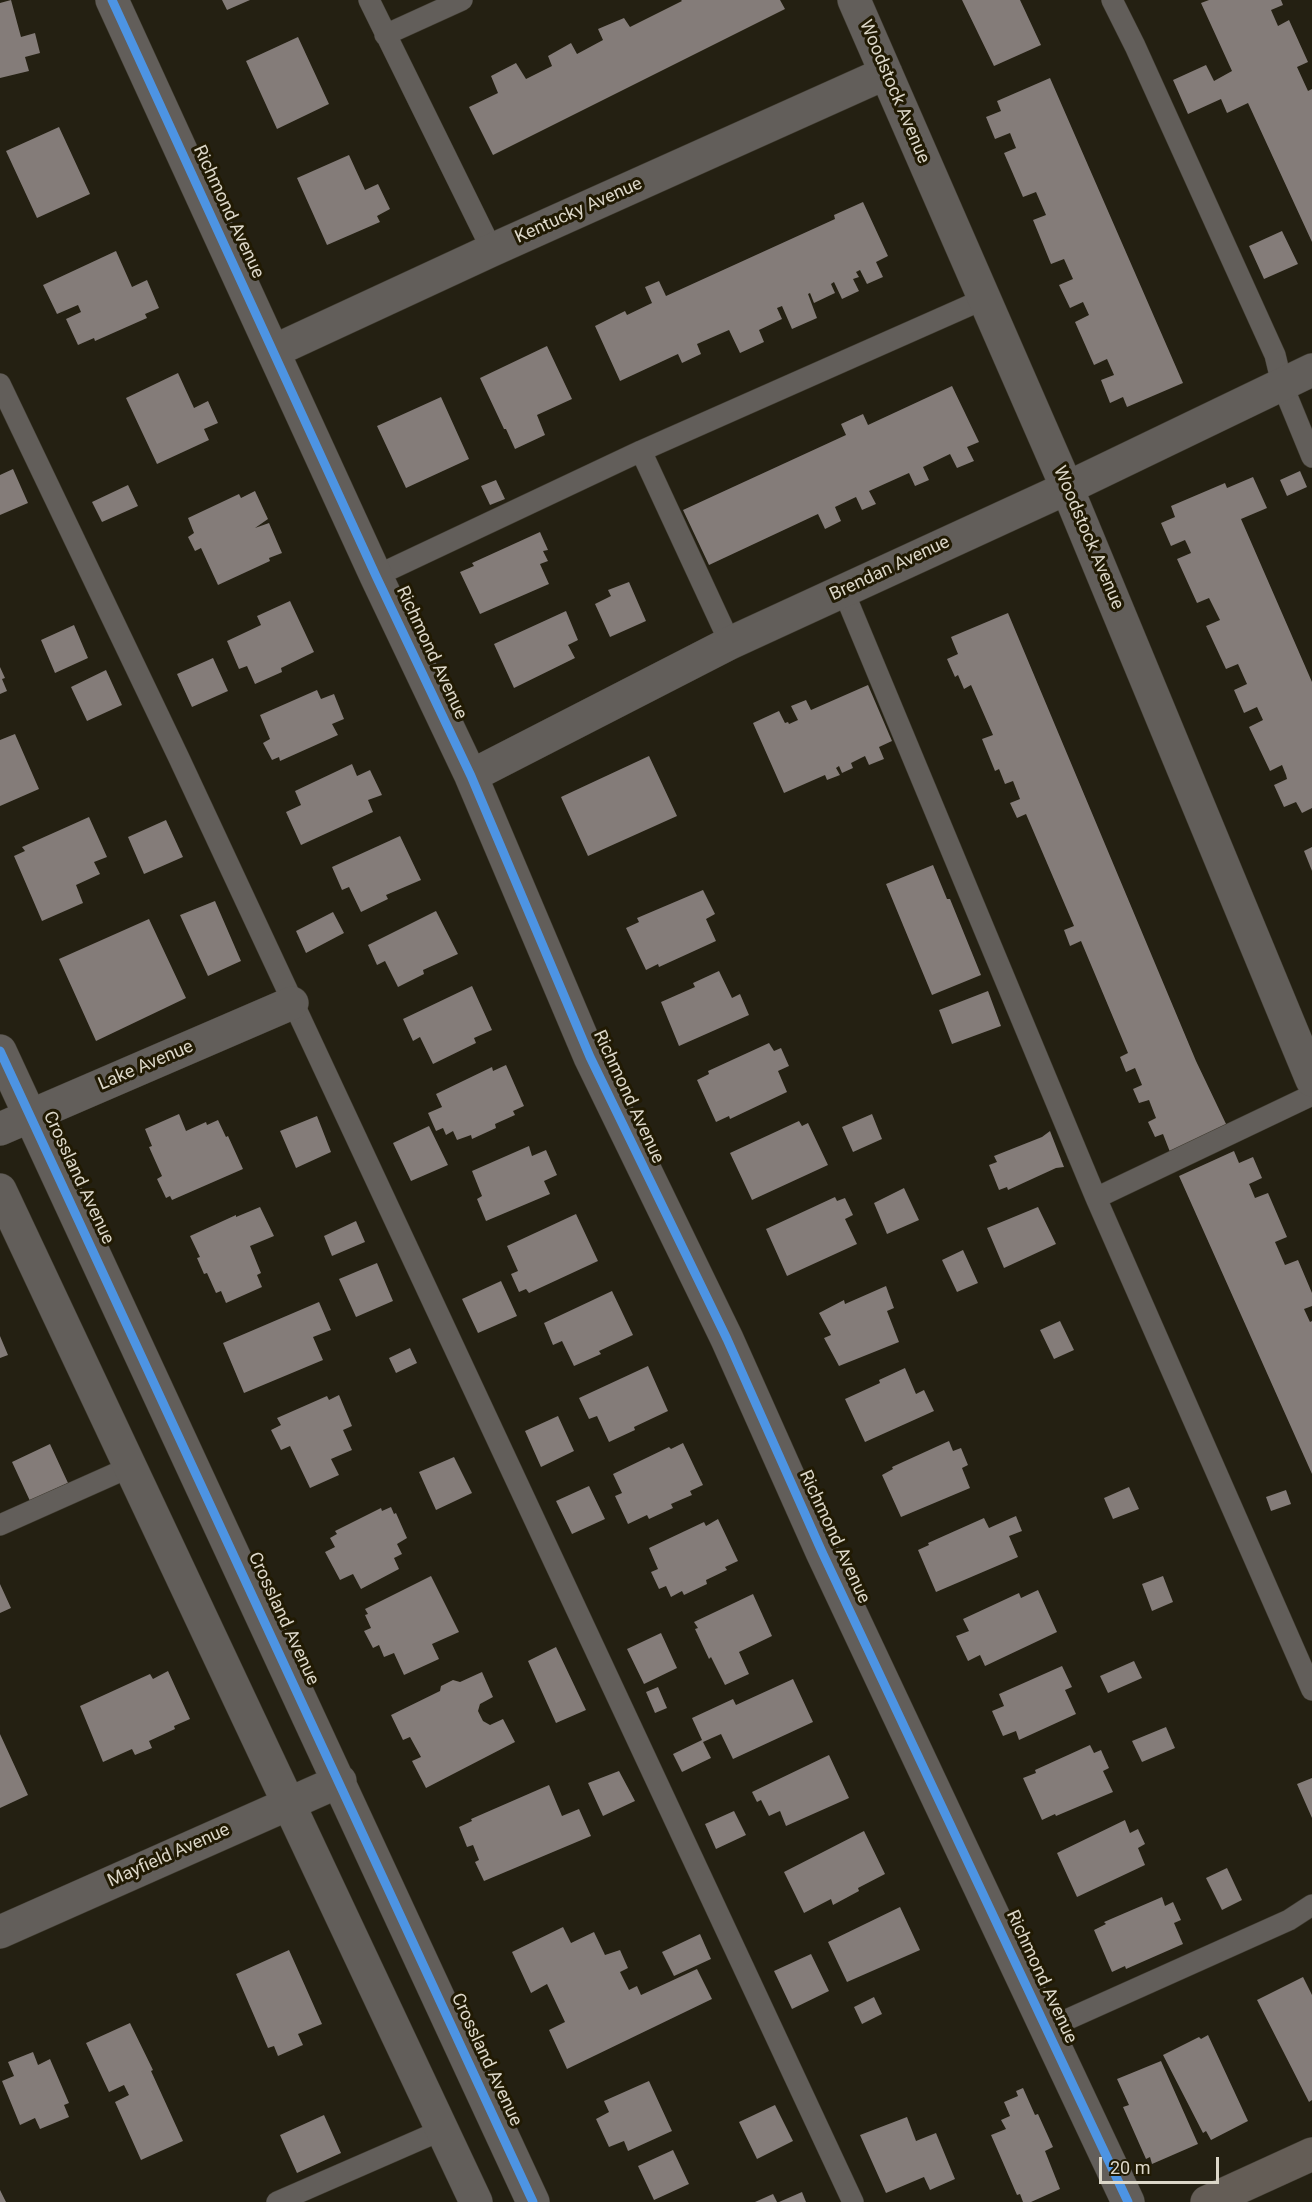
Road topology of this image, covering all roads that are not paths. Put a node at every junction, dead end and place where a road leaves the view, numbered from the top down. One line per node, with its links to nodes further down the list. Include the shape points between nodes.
1 (112, 0): 10 (street, Richmond Avenue)
2 (369, 0): 6 (lane)
3 (462, 0): 6 (lane)
4 (854, 0): 7 (street, Woodstock Avenue)
5 (1112, 0): 13 (lane, via 1275,355)
6 (385, 34): 8 (lane)
7 (886, 73): 8 (street, Kentucky Avenue); 9 (street, Woodstock Avenue)
8 (492, 250): 10 (street, Kentucky Avenue)
9 (984, 299): 14 (lane); 16 (street, Woodstock Avenue)
10 (274, 351): 17 (street, Richmond Avenue)
11 (1312, 370): 13 (street, Brendan Avenue)
12 (0, 384): 21 (lane)
13 (1282, 384): 15 (lane); 16 (street, Brendan Avenue)
14 (641, 451): 17 (lane); 19 (lane)
15 (1312, 457)
16 (1067, 488): 18 (street, Brendan Avenue); 23 (street, Woodstock Avenue)
17 (376, 576): 20 (street, Richmond Avenue)
18 (843, 590): 19 (street, Brendan Avenue); 28 (lane)
19 (730, 643): 20 (street, Brendan Avenue)
20 (471, 776): 36 (street, Richmond Avenue, via 590,1057 727,1339 822,1552)
21 (292, 1003): 25 (street, Lake Avenue); 42 (lane)
22 (0, 1051): 25 (street, Crossland Avenue)
23 (1312, 1080)
24 (1312, 1095): 28 (lane)
25 (30, 1116): 26 (street, Lake Avenue); 32 (street, Crossland Avenue)
26 (0, 1130)
27 (0, 1190): 29 (street)
28 (1096, 1198): 31 (lane)
29 (130, 1467): 30 (lane); 33 (street)
30 (0, 1525)
31 (1312, 1690)
32 (339, 1781): 33 (street, Mayfield Avenue); 41 (street, Crossland Avenue)
33 (288, 1802): 35 (street, Mayfield Avenue); 37 (street)
34 (1312, 1905): 36 (lane, via 1289,1920)
35 (0, 1932)
36 (1046, 2029): 43 (street, Richmond Avenue)
37 (442, 2130): 39 (lane); 40 (street)
38 (1312, 2154): 44 (main road)
39 (277, 2202)
40 (476, 2202)
41 (533, 2202)
42 (853, 2202)
43 (1128, 2202)
44 (1207, 2202)

